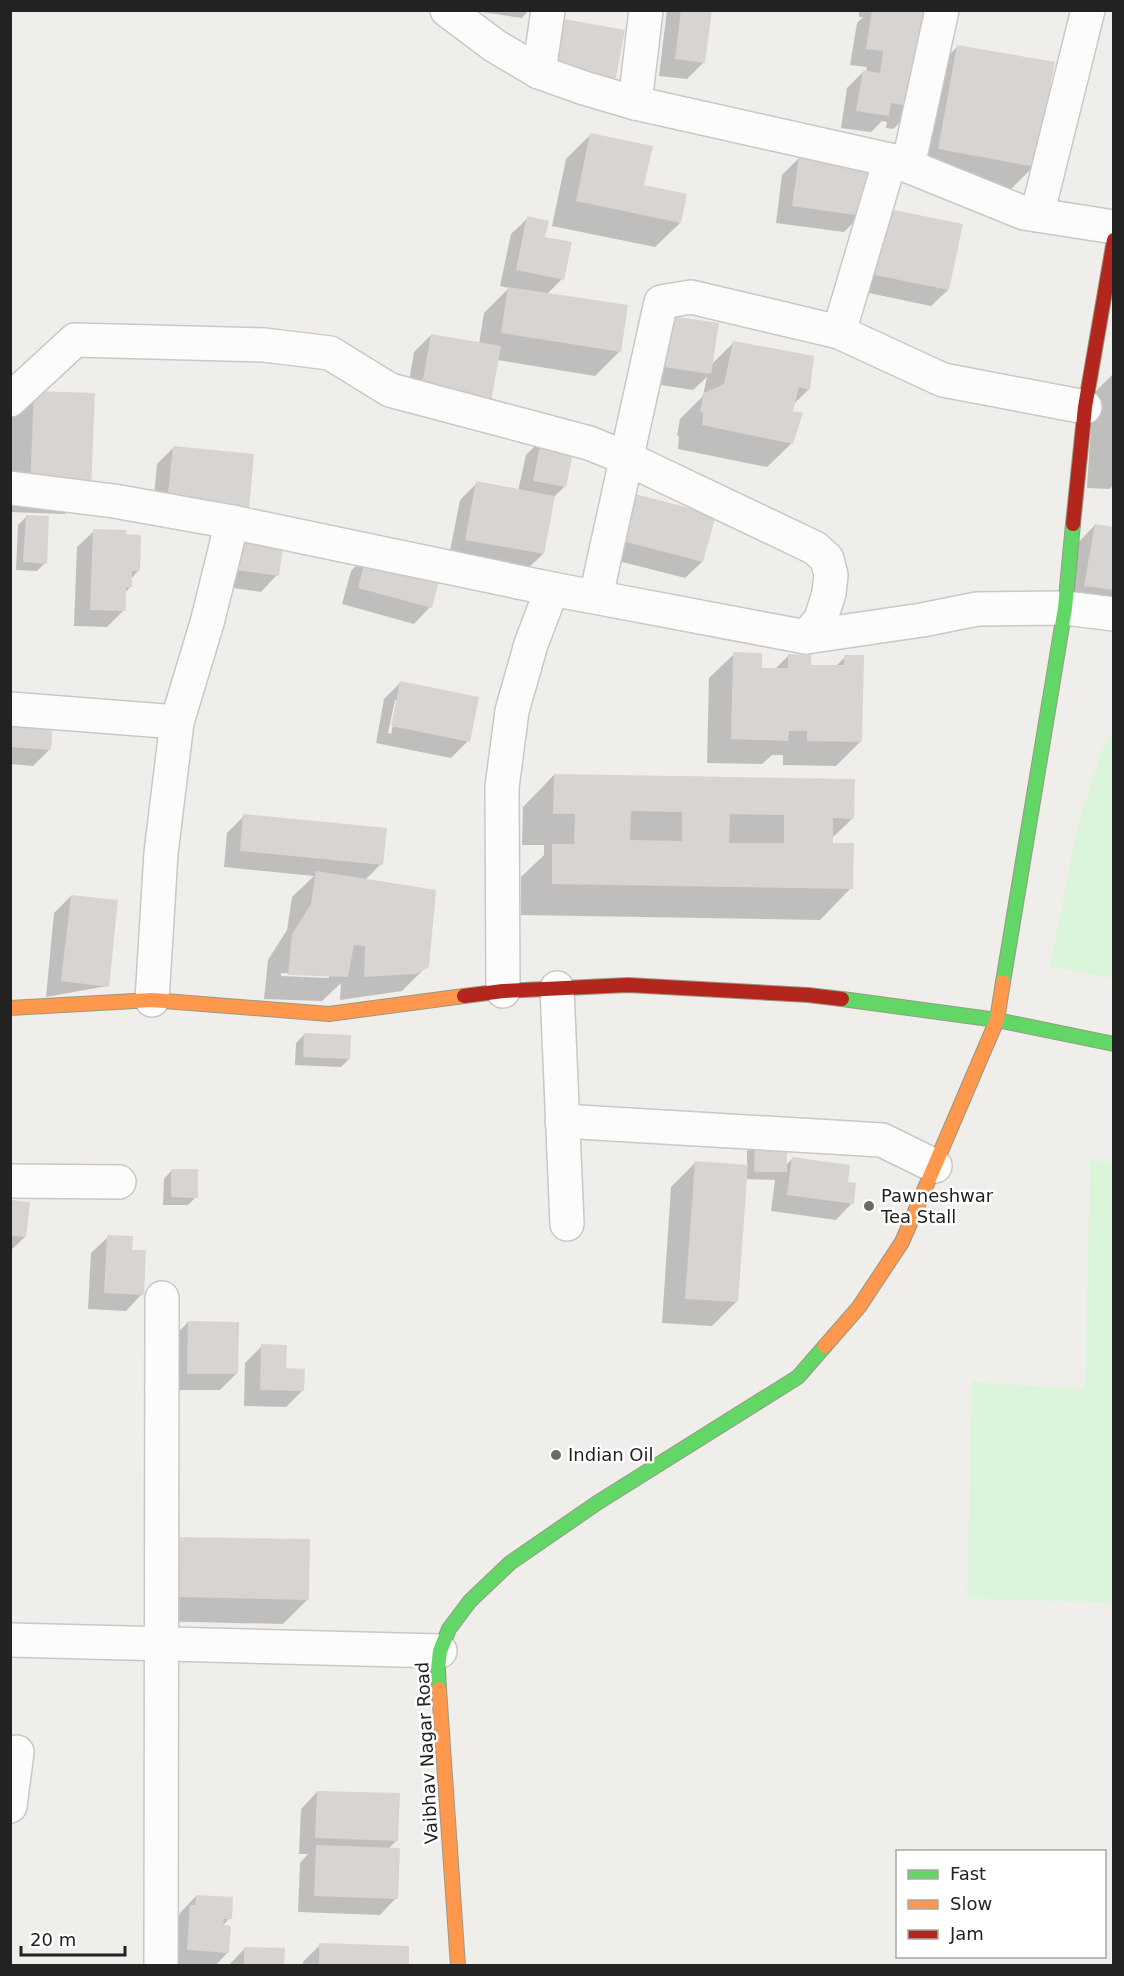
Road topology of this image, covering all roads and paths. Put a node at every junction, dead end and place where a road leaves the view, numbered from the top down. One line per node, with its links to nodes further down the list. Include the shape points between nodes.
1 (447, 10): 6 (street, via 495,46)
2 (548, 10): 6 (street)
3 (646, 10): 7 (street)
4 (942, 10): 8 (street)
5 (1088, 10): 9 (street)
6 (539, 72): 7 (street)
7 (635, 104): 8 (street)
8 (899, 163): 9 (street); 12 (street)
9 (1037, 215): 10 (street)
10 (1113, 227)
11 (1113, 240): 14 (street, Vaibhav Nagar Road)
12 (839, 332): 14 (street, via 944,380); 15 (street, via 691,297 661,302)
13 (10, 400): 15 (street, via 75,340 264,345 330,353 390,390 589,443)
14 (1085, 407): 20 (street, Vaibhav Nagar Road)
15 (626, 458): 19 (street); 22 (street, via 799,539 827,559 829,593 821,619)
16 (10, 488): 17 (street)
17 (232, 522): 18 (street); 24 (street)
18 (552, 589): 19 (street); 26 (street, via 512,711 502,787)
19 (596, 596): 22 (street)
20 (1065, 608): 21 (street); 22 (street, via 977,609); 29 (street, Vaibhav Nagar Road)
21 (1113, 614)
22 (806, 637)
23 (10, 709): 24 (street)
24 (177, 722): 27 (street, via 161,853)
25 (557, 988): 26 (street); 29 (street, via 628,985 808,995); 31 (street)
26 (503, 991): 27 (street, via 329,1014)
27 (152, 1000): 28 (street)
28 (10, 1008)
29 (997, 1020): 30 (street); 32 (street, Vaibhav Nagar Road)
30 (1113, 1044)
31 (562, 1121): 32 (street, via 882,1140); 35 (street)
32 (935, 1166): 39 (street, Vaibhav Nagar Road, via 902,1242 859,1307 798,1377 597,1503 510,1563 470,1601 449,1629)
33 (10, 1181): 34 (street)
34 (119, 1182)
35 (567, 1224)
36 (162, 1298): 38 (street)
37 (10, 1640): 38 (street)
38 (163, 1645): 39 (street); 42 (street)
39 (441, 1651): 43 (street, Vaibhav Nagar Road, via 438,1669)
40 (17, 1752): 41 (street)
41 (10, 1806)
42 (161, 1965)
43 (458, 1965)

